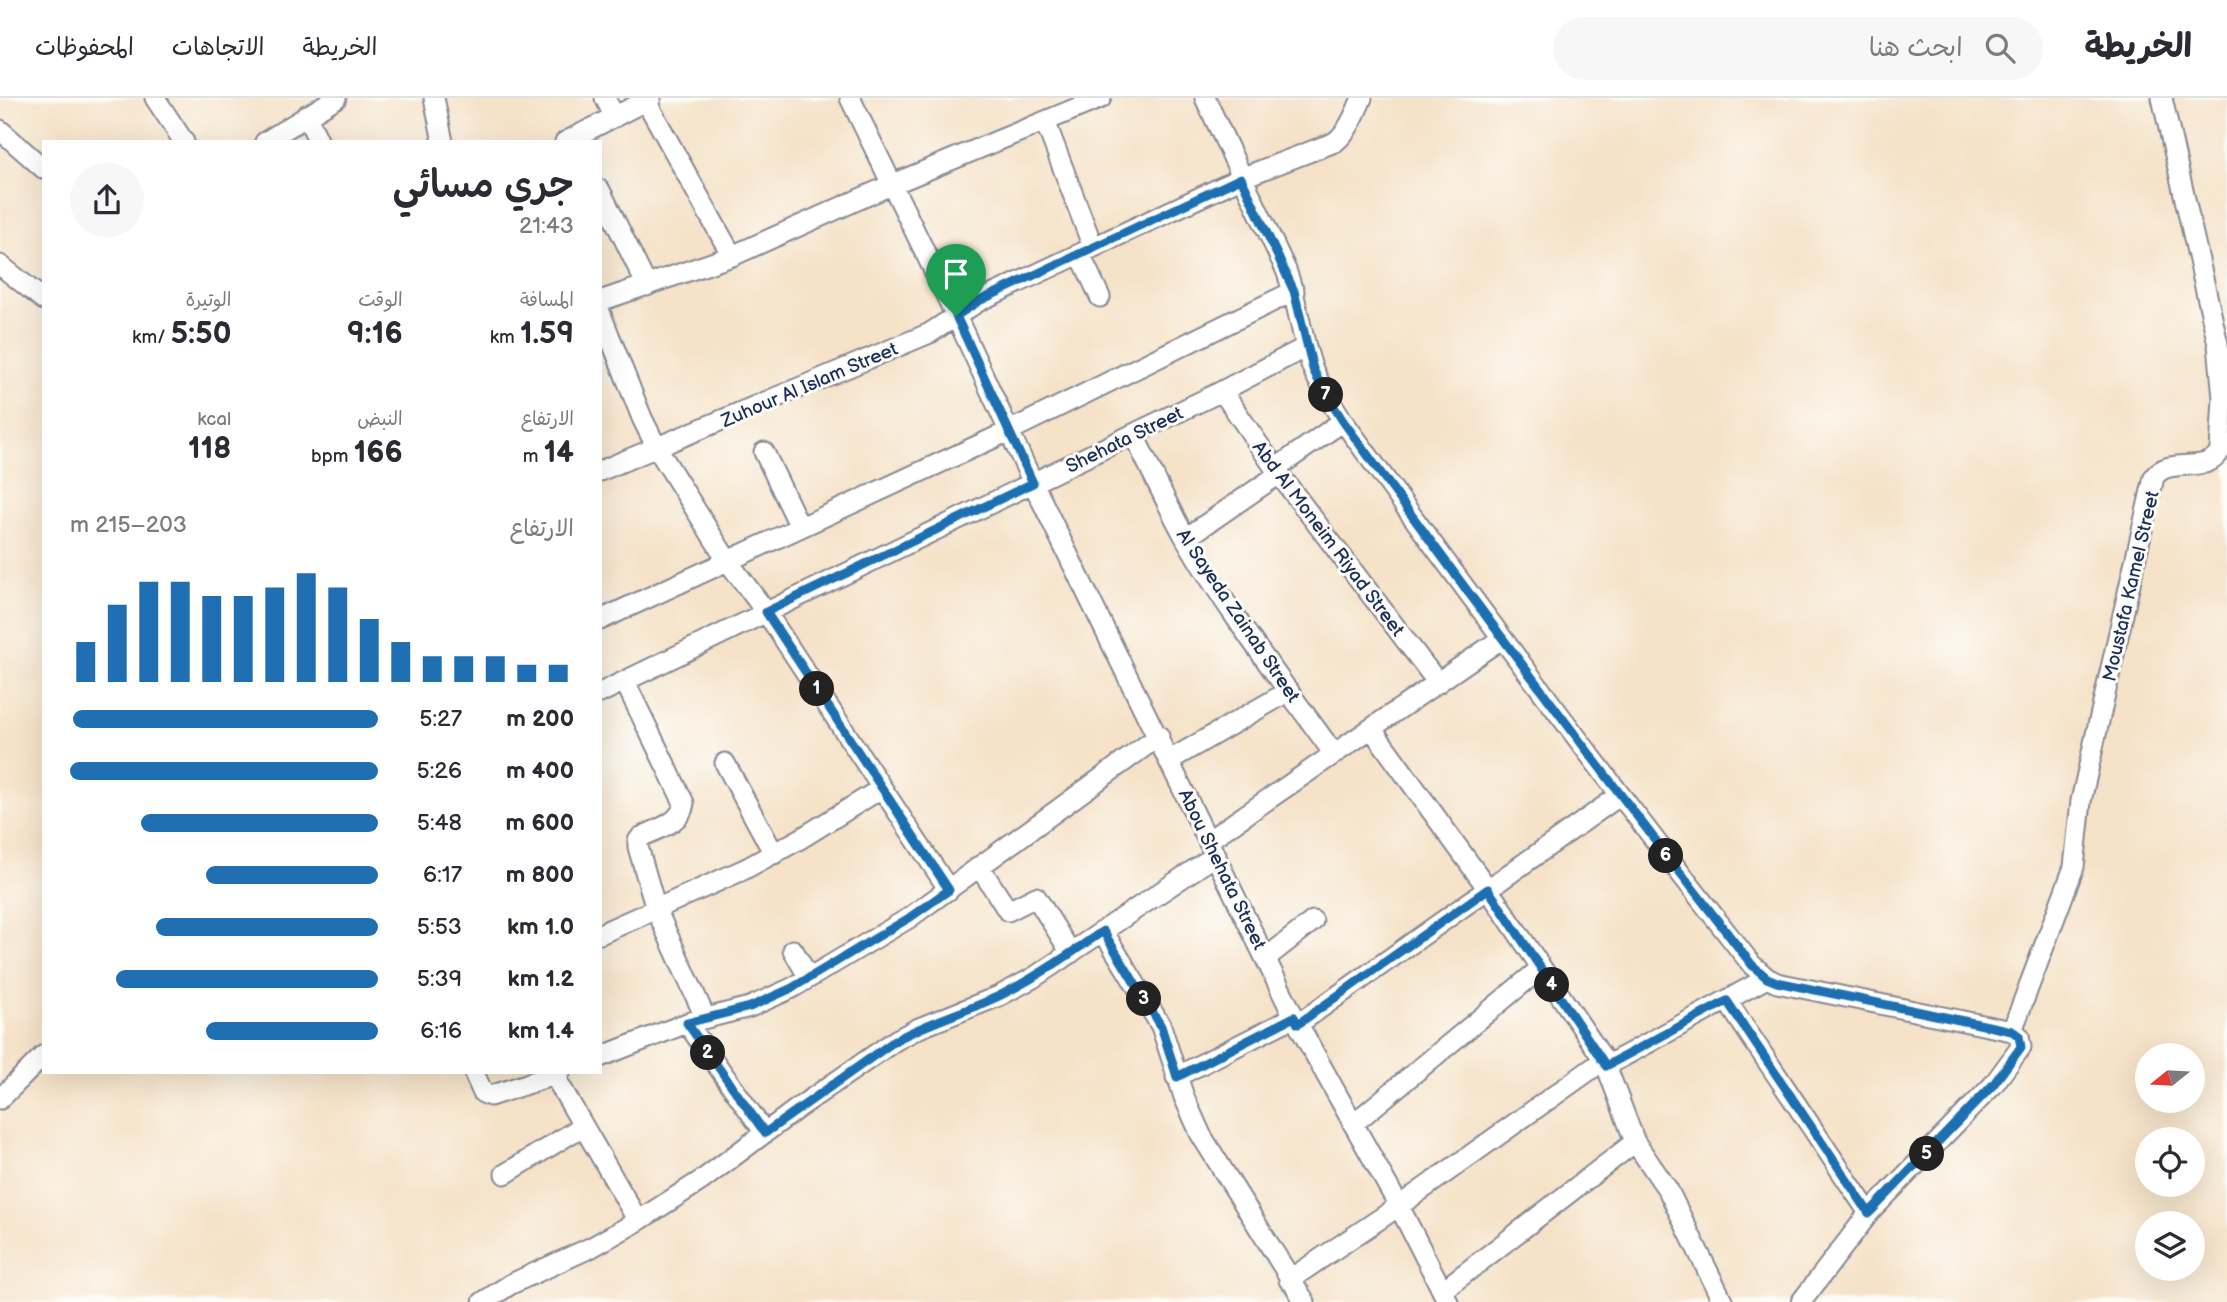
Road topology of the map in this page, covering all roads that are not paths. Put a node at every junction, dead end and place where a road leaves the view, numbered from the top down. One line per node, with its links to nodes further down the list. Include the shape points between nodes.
1 (155, 98): 16 (street)
2 (335, 98): 12 (street)
3 (434, 98): 19 (street)
4 (605, 98): 13 (street)
5 (850, 98): 23 (street, Abou Shehata Street)
6 (1101, 98): 11 (street)
7 (1205, 98): 22 (street)
8 (1362, 98): 22 (street, Zuhour Al Islam Street, via 1349,127 1335,142)
9 (2162, 98): 80 (street, Moustafa Kamel Street, via 2218,344 2223,398 2220,451 2209,463 2165,468 2154,477 2081,801 2074,867)
10 (649, 99): 13 (street); 26 (street)
11 (1060, 106): 14 (street)
12 (306, 115): 17 (street); 18 (street)
13 (615, 117): 20 (street)
14 (1045, 121): 23 (street); 25 (street)
15 (0, 130): 21 (street)
16 (183, 140)
17 (268, 140)
18 (318, 140)
19 (443, 140)
20 (572, 140)
21 (42, 167)
22 (1241, 178): 25 (street, Zuhour Al Islam Street); 29 (street)
23 (893, 184): 26 (street); 33 (street, Abou Shehata Street)
24 (602, 194): 28 (street)
25 (1087, 251): 30 (street); 33 (street, Zuhour Al Islam Street)
26 (732, 256): 28 (street)
27 (0, 265): 31 (street)
28 (647, 286): 32 (street)
29 (1294, 291): 35 (street); 38 (street)
30 (1100, 297)
31 (42, 298)
32 (602, 300)
33 (956, 316): 38 (street, Abou Shehata Street); 40 (street, Zuhour Al Islam Street, via 930,333)
34 (602, 317): 40 (street)
35 (1306, 347): 36 (street, Shehata Street); 37 (street, via 1322,388)
36 (1222, 391): 39 (street, Shehata Street); 43 (street, Abd Al Moneim Riyad Street)
37 (1343, 421): 43 (street); 50 (street)
38 (1009, 430): 44 (street, Abou Shehata Street); 45 (street)
39 (1133, 434): 44 (street, Shehata Street); 46 (street, Al Sayeda Zainab Street)
40 (657, 448): 42 (street, Zuhour Al Islam Street); 47 (street)
41 (764, 452): 45 (street)
42 (602, 470)
43 (1277, 471): 46 (street); 52 (street, Abd Al Moneim Riyad Street)
44 (1033, 483): 48 (street, Shehata Street); 56 (street, Abou Shehata Street)
45 (800, 527): 47 (street)
46 (1186, 538): 53 (street, Al Sayeda Zainab Street)
47 (727, 561): 48 (street); 49 (street)
48 (766, 612): 51 (street, Shehata Street); 60 (street)
49 (602, 619)
50 (1501, 639): 52 (street); 61 (street)
51 (625, 682): 54 (street, Shehata Street); 67 (street, via 684,803 678,818 638,841)
52 (1438, 683): 55 (street)
53 (1289, 691): 57 (street, Al Sayeda Zainab Street); 58 (street)
54 (602, 692)
55 (1372, 729): 57 (street); 65 (street)
56 (1158, 736): 58 (street, Abou Shehata Street); 64 (street)
57 (1334, 754): 62 (street)
58 (1170, 760): 62 (street, Abou Shehata Street)
59 (725, 763): 63 (street)
60 (882, 788): 63 (street); 66 (street)
61 (1619, 796): 65 (street); 76 (street)
62 (1212, 848): 69 (street); 73 (street, Abou Shehata Street)
63 (774, 854): 67 (street)
64 (979, 866): 66 (street); 72 (street, via 1008,911 1035,897)
65 (1488, 889): 74 (street); 79 (street)
66 (949, 890): 75 (street)
67 (656, 909): 70 (street); 78 (street)
68 (1314, 921): 73 (street)
69 (1103, 931): 72 (street); 86 (street, via 1161,1026)
70 (602, 933)
71 (793, 950): 75 (street)
72 (1071, 953): 90 (street, via 999,996 896,1040)
73 (1266, 958): 79 (street, Abou Shehata Street)
74 (1541, 968): 83 (street); 88 (street)
75 (809, 978): 78 (street, via 750,1007)
76 (1767, 978): 77 (street); 80 (street)
77 (1727, 1001): 83 (street); 94 (street)
78 (696, 1020): 81 (street); 90 (street)
79 (1296, 1020): 86 (street); 88 (street, Abou Shehata Street)
80 (2012, 1031): 94 (street, via 2019,1036 2021,1047 1993,1085)
81 (602, 1056)
82 (42, 1057): 87 (street)
83 (1605, 1063): 91 (street); 93 (street)
84 (474, 1074): 85 (street, via 483,1093 493,1095)
85 (557, 1074): 89 (street)
86 (1177, 1077): 96 (street, via 1206,1144)
87 (0, 1099)
88 (1353, 1124): 93 (street, Abou Shehata Street)
89 (583, 1126): 92 (street); 95 (street)
90 (765, 1133): 95 (street)
91 (1635, 1142): 97 (street); 100 (street, via 1668,1190)
92 (505, 1174)
93 (1399, 1206): 96 (street); 97 (street, Abou Shehata Street)
94 (1869, 1213): 101 (street)
95 (638, 1221): 98 (street)
96 (1289, 1280): 99 (street)
97 (1445, 1296)
98 (483, 1302)
99 (1305, 1302)
100 (1723, 1302)
101 (1801, 1302)

